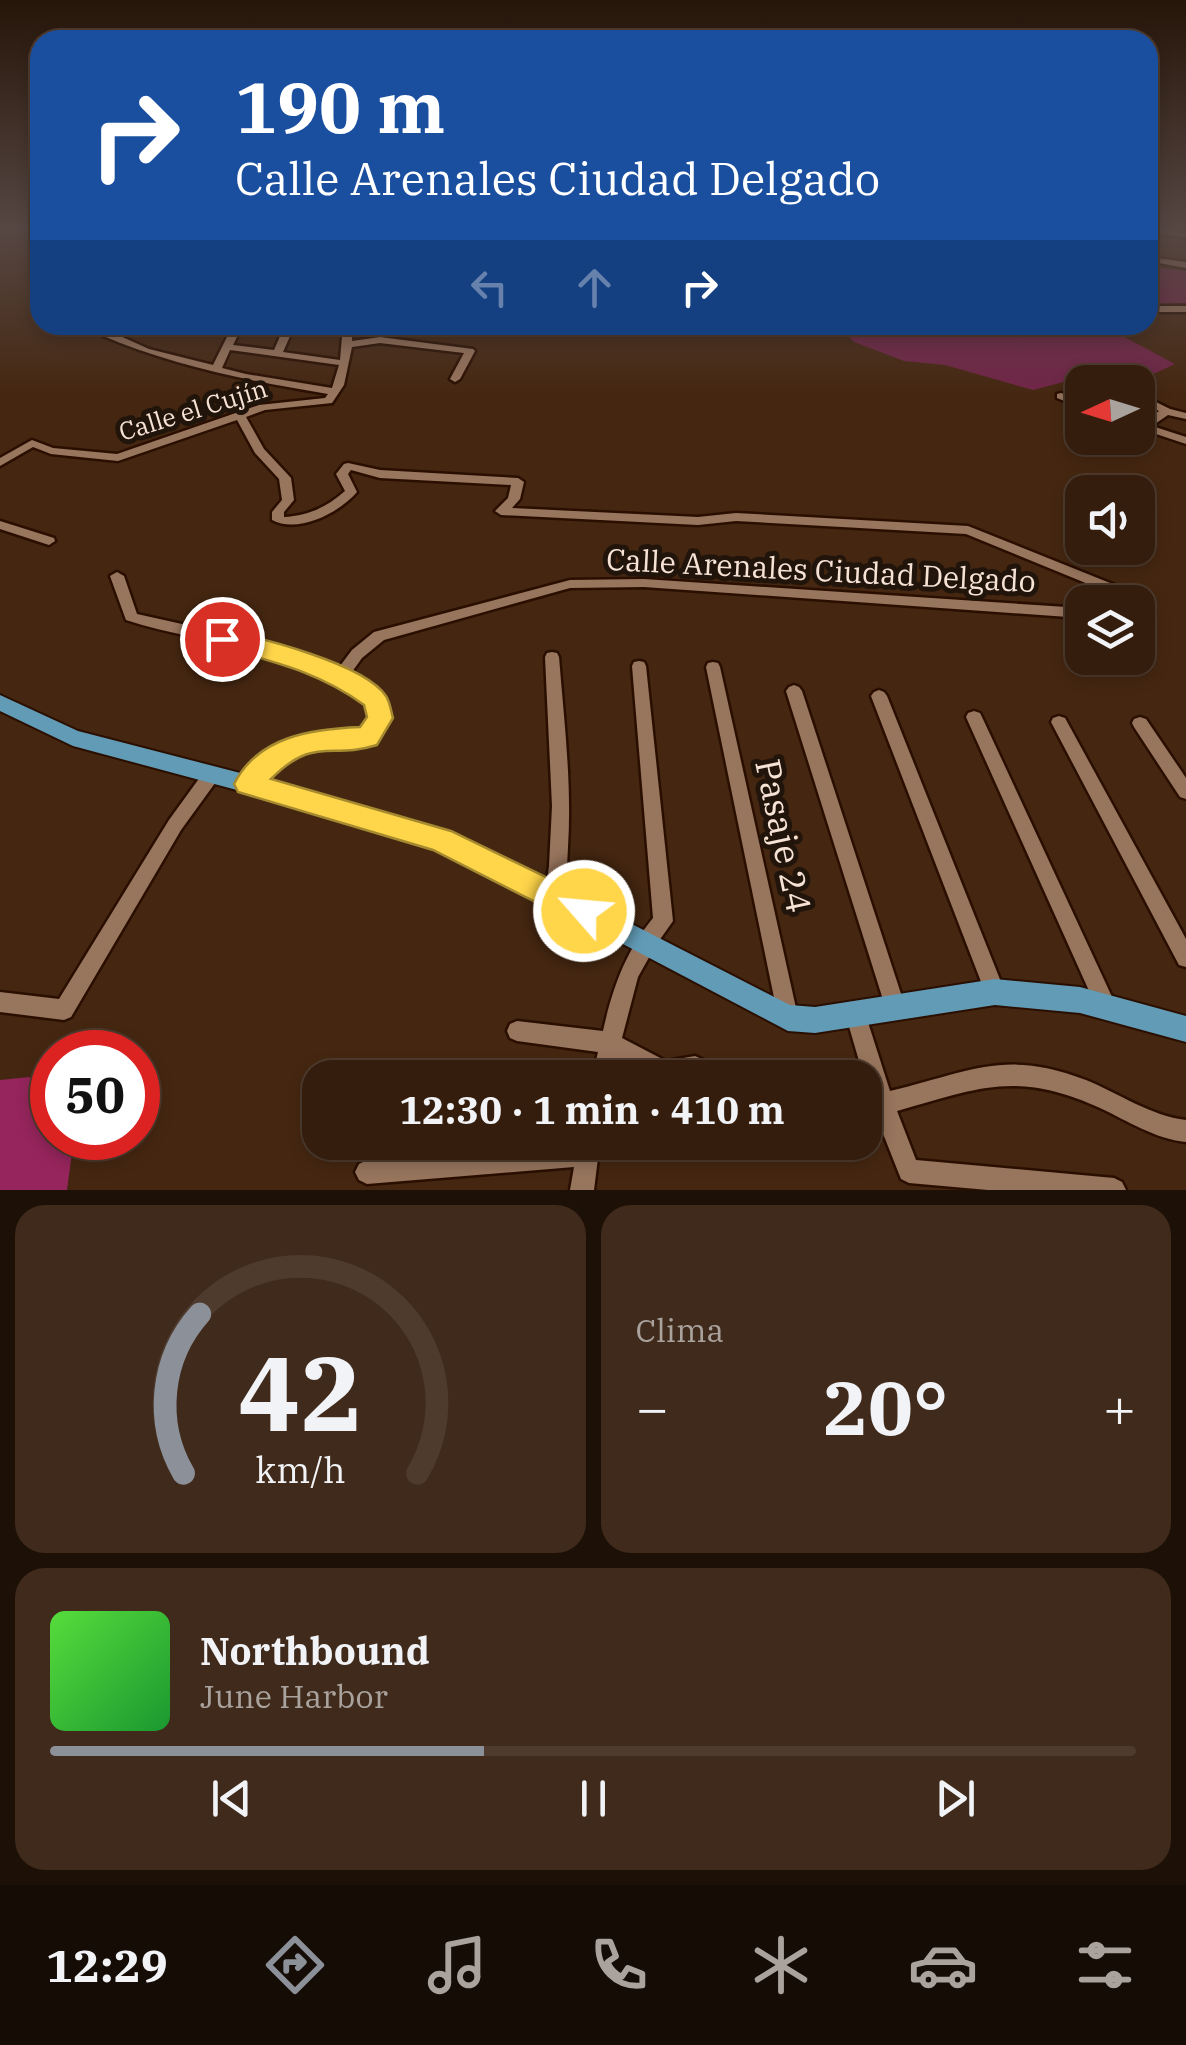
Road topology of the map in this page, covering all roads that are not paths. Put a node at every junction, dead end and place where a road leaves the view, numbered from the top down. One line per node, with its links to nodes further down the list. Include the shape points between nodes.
1 (1158, 310): 2 (street)
2 (1184, 311)
3 (109, 335): 11 (street)
4 (233, 335): 8 (street)
5 (286, 335): 9 (street)
6 (348, 335): 7 (street)
7 (347, 345): 10 (street); 12 (street, via 380,340 470,351)
8 (228, 347): 9 (street); 11 (street)
9 (277, 354): 10 (street)
10 (344, 363): 13 (street)
11 (216, 368): 13 (street)
12 (455, 379)
13 (336, 392): 18 (street, Calle el Cujín, via 322,403 267,406)
14 (1061, 396): 15 (street)
15 (1065, 398)
16 (1155, 404): 17 (street)
17 (1166, 410): 19 (street); 20 (street)
18 (240, 416): 23 (street, Calle el Cujín, via 118,458 32,443); 27 (street, Calle Arenales Ciudad Delgado, via 285,478 288,500 278,520 300,520 341,504 351,492 342,474 348,466 518,482 514,500 501,511 968,530)
19 (1186, 416)
20 (1155, 417)
21 (1155, 431): 22 (street)
22 (1186, 441)
23 (0, 464)
24 (0, 525): 25 (street)
25 (49, 542)
26 (117, 576): 32 (street, via 131,617 251,644)
27 (1103, 585)
28 (1065, 612): 32 (street, Calle Arenales Ciudad Delgado, via 644,583 570,584 379,636)
29 (552, 657): 43 (street, via 560,768)
30 (639, 666): 44 (street, via 663,920)
31 (713, 667): 51 (street, Pasaje 24)
32 (341, 675): 41 (street, via 376,700 380,718 368,737 313,739 282,751)
33 (794, 691): 48 (street)
34 (879, 696): 46 (street)
35 (0, 702): 40 (main road, via 73,738)
36 (974, 717): 49 (street)
37 (1059, 722): 45 (street)
38 (1140, 723): 39 (street)
39 (1177, 766): 42 (street)
40 (212, 774): 41 (main road); 47 (street, via 64,1010)
41 (248, 784): 43 (main road, via 441,840)
42 (1186, 792)
43 (554, 896): 44 (main road)
44 (644, 942): 51 (main road); 54 (street, via 626,974)
45 (1186, 958)
46 (996, 992): 48 (main road); 49 (main road)
47 (0, 1002)
48 (895, 1006): 50 (main road)
49 (1106, 1006): 52 (main road)
50 (854, 1013): 51 (main road); 57 (street)
51 (788, 1018)
52 (1186, 1030)
53 (516, 1031): 54 (street)
54 (611, 1043): 55 (street); 56 (street)
55 (608, 1060)
56 (643, 1060)
57 (864, 1060)
58 (882, 1104): 60 (street, via 1019,1073 1053,1078)
59 (882, 1121): 65 (street, via 909,1171)
60 (1186, 1131)
61 (477, 1160): 63 (street)
62 (586, 1160): 64 (street)
63 (366, 1172)
64 (582, 1190)
65 (1114, 1190)

